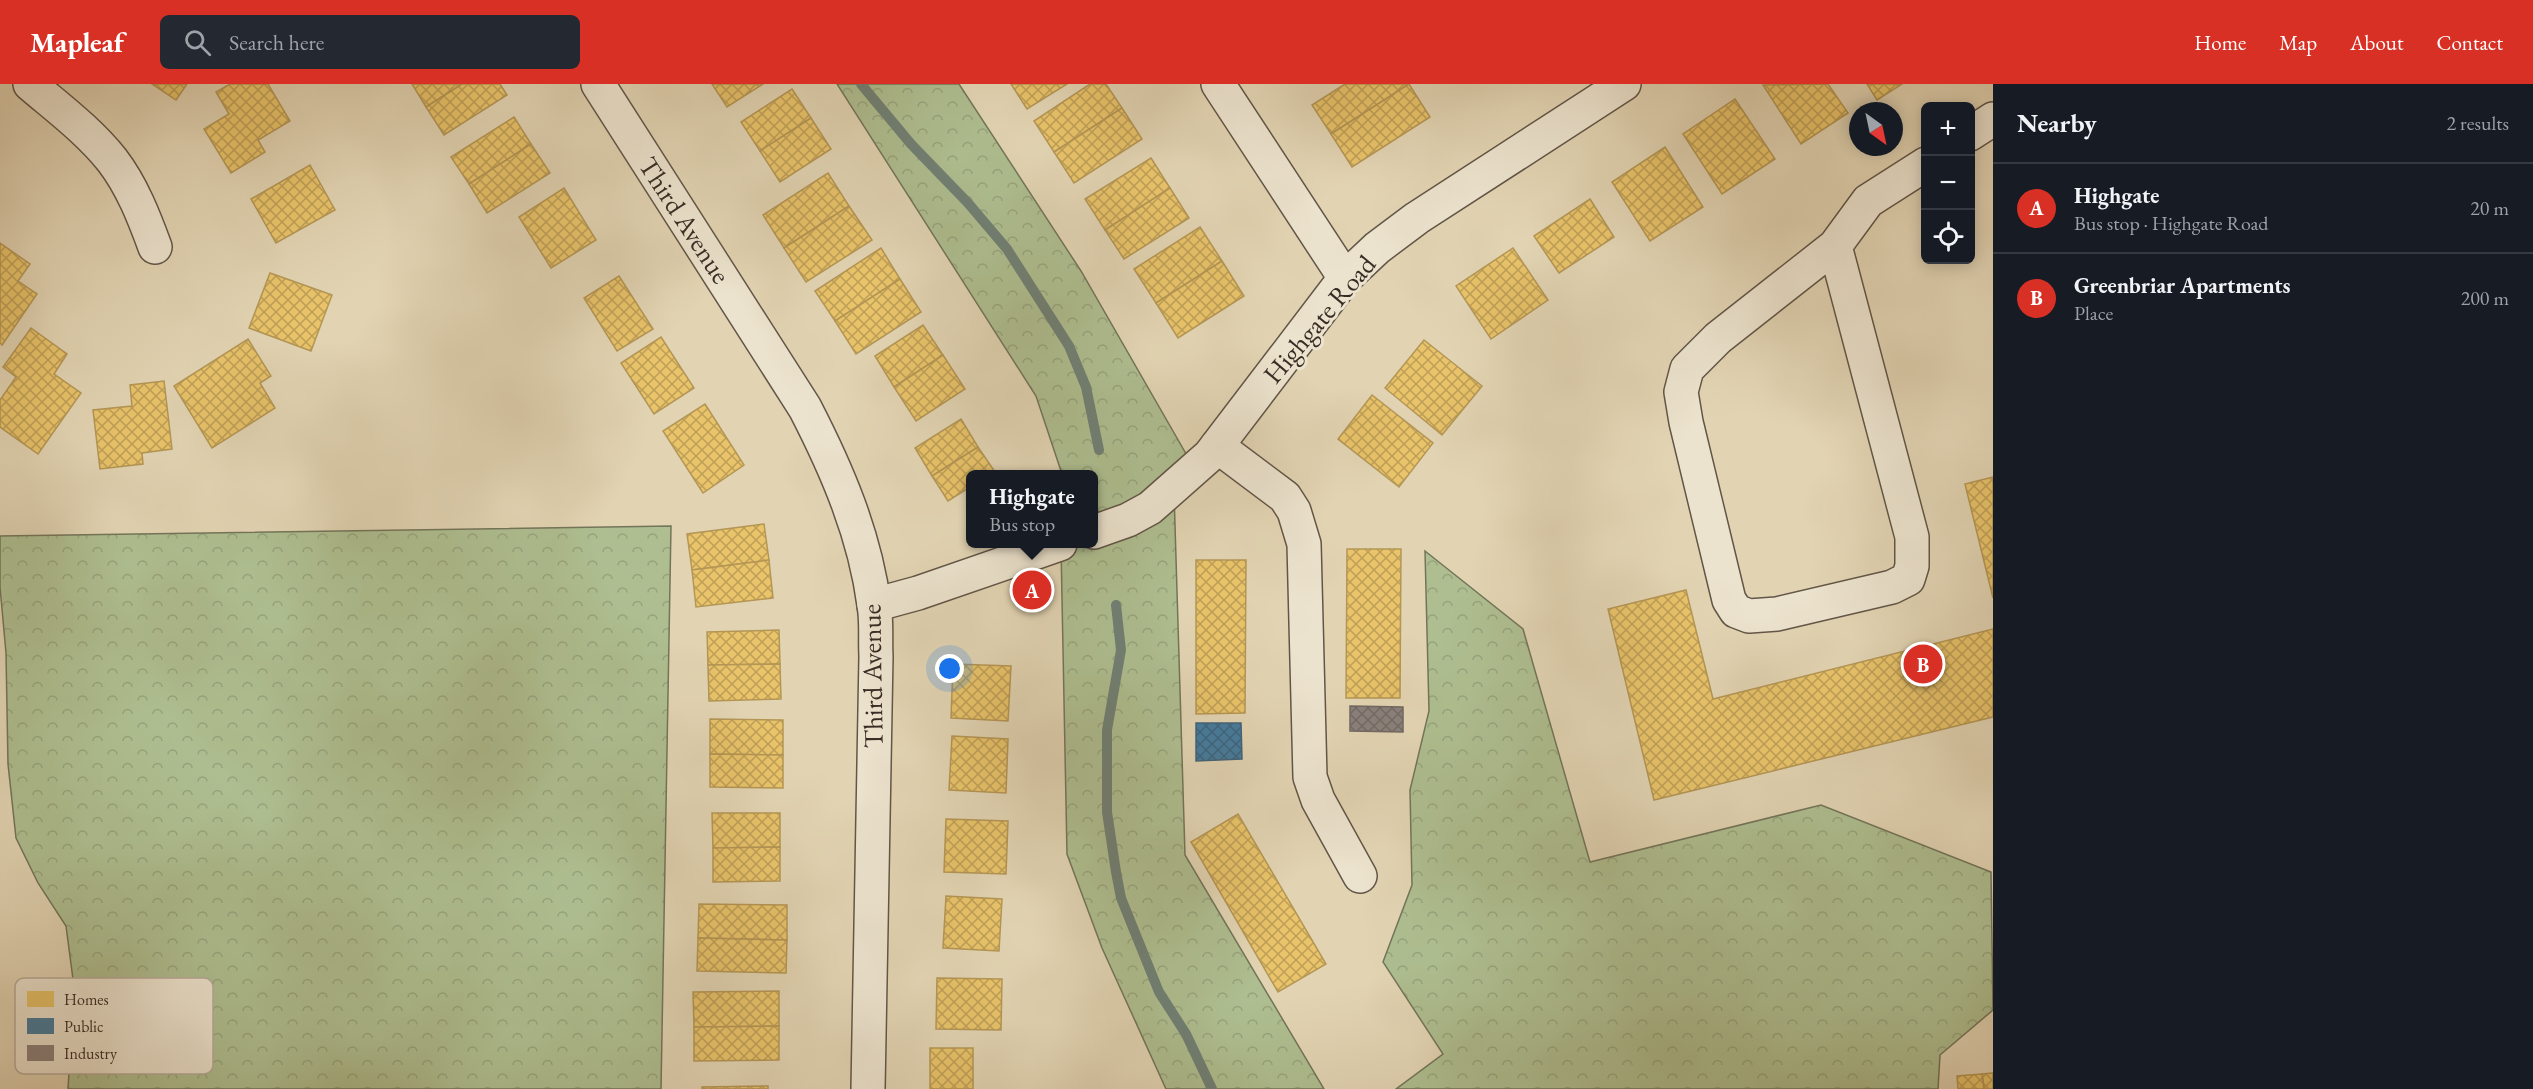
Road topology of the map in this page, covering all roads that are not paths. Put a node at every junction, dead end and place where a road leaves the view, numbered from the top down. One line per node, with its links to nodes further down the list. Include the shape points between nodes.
1 (30, 84): 9 (street, via 111,160 132,192)
2 (598, 84): 14 (street, Third Avenue, via 805,408 846,496)
3 (1218, 84): 10 (street)
4 (1624, 84): 10 (street, Highgate Road, via 1417,218)
5 (1993, 119): 6 (street)
6 (1975, 131)
7 (1921, 167): 8 (street, via 1868,201)
8 (1835, 246): 8 (street, via 1718,338 1687,369 1683,379 1686,422 1729,600 1736,611 1749,616 1777,614 1892,587 1908,579 1912,566 1912,537)
9 (155, 247)
10 (1346, 278): 11 (street, Highgate Road)
11 (1217, 446): 12 (street, Highgate Road, via 1150,508); 15 (street, via 1285,497 1294,511 1304,544 1310,777 1318,800)
12 (1098, 531)
13 (1046, 548): 14 (street)
14 (874, 605): 16 (street, Third Avenue)
15 (1360, 876)
16 (868, 1089)

